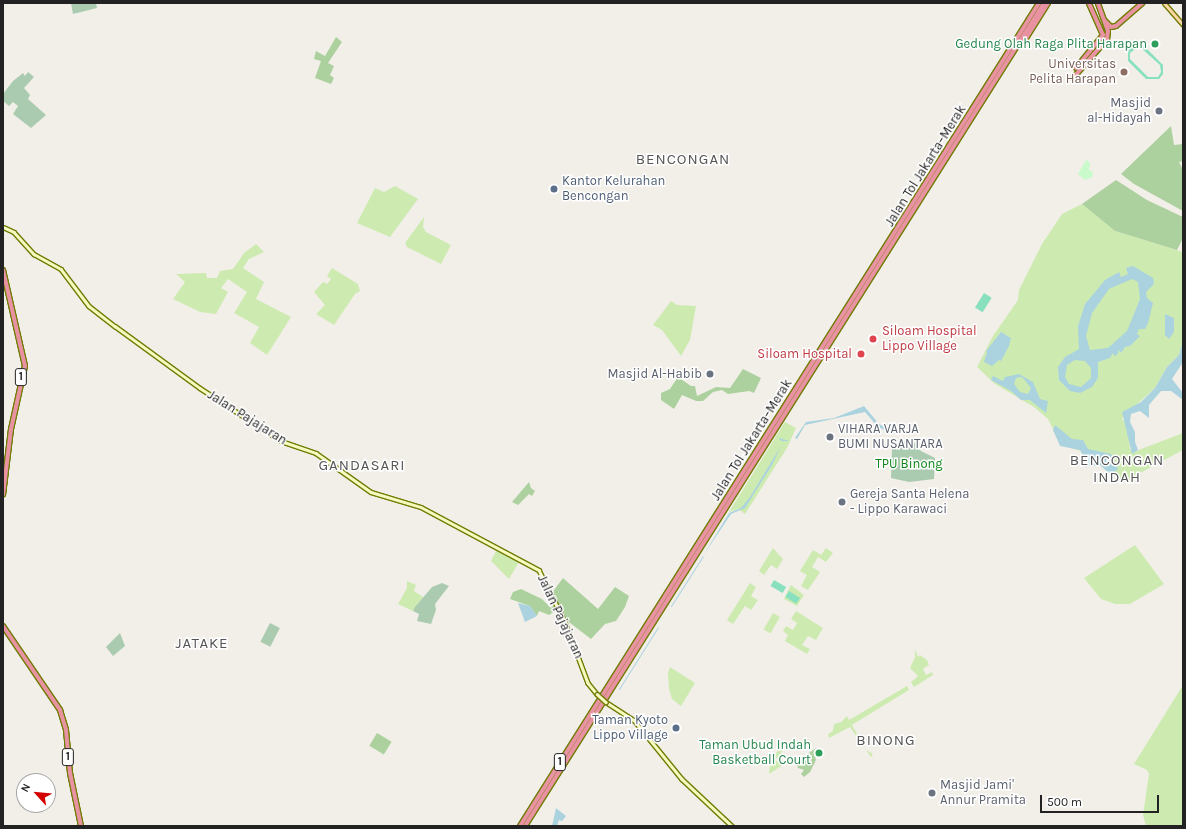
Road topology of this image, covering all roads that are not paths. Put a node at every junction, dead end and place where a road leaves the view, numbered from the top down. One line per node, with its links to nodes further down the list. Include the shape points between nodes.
1 (1039, 3): 24 (highway, Jalan Tol Jakarta–Merak / 1)
2 (1044, 3): 12 (highway, Jalan Tol Jakarta–Merak / 1)
3 (1048, 3): 12 (highway)
4 (1089, 3): 10 (highway, via 1102,35)
5 (1099, 3): 8 (highway)
6 (1142, 3): 8 (highway, via 1116,26)
7 (1167, 4): 9 (main road)
8 (1104, 21): 11 (highway, via 1109,34 1107,39)
9 (1183, 25)
10 (1076, 68)
11 (1073, 78)
12 (997, 79): 25 (highway, Jalan Tol Jakarta–Merak / 1)
13 (3, 227): 26 (main road, Jalan Pajajaran, bridge, via 19,236 34,254 61,269 89,306 200,388 281,441 312,451 371,492 421,507 539,570 565,622 588,683 606,702 634,720 677,772)
14 (3, 270): 16 (highway, 1)
15 (3, 282): 16 (highway, 1)
16 (7, 295): 17 (highway, 1, via 21,347 22,373 11,420)
17 (5, 473): 18 (highway, 1)
18 (4, 480): 19 (highway, 1)
19 (3, 495)
20 (3, 622): 22 (highway, 1)
21 (3, 626): 22 (highway, 1)
22 (48, 691): 23 (highway, 1, via 64,724 70,773)
23 (81, 826)
24 (520, 826)
25 (525, 826)
26 (732, 826)

